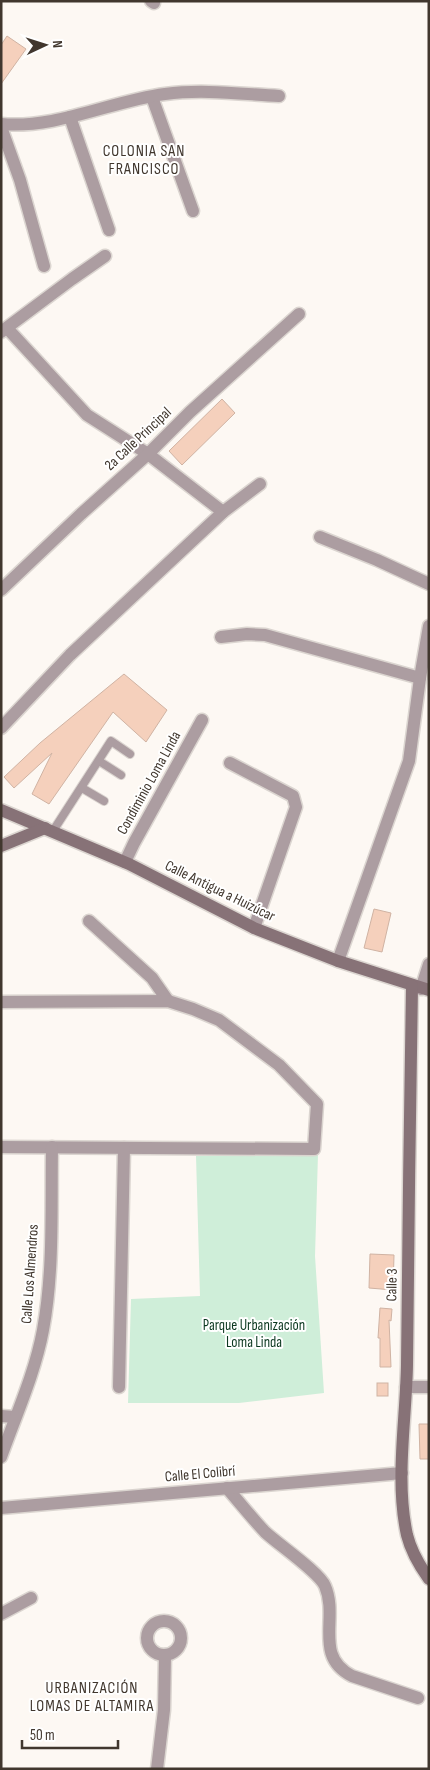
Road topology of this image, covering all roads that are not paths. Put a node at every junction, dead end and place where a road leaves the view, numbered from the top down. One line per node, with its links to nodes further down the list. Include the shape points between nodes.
1 (279, 96): 2 (street, via 201,91)
2 (152, 97): 3 (street); 5 (street)
3 (70, 117): 4 (street); 6 (street)
4 (1, 126): 8 (street)
5 (194, 211)
6 (109, 230)
7 (105, 256): 10 (street)
8 (44, 266)
9 (299, 314): 11 (street, 2a Calle Principal)
10 (4, 330): 11 (street, via 86,415)
11 (148, 454): 13 (street); 16 (street, 2a Calle Principal)
12 (260, 484): 13 (street)
13 (222, 512): 21 (street, via 70,655)
14 (320, 537): 15 (street)
15 (429, 584)
16 (1, 590)
17 (429, 626): 19 (street)
18 (221, 637): 19 (street, via 265,635)
19 (420, 678): 34 (street, via 409,761)
20 (202, 720): 31 (street, Condiminio Loma Linda)
21 (1, 728)
22 (130, 754): 23 (lane, via 112,741)
23 (99, 761): 25 (lane); 26 (lane)
24 (230, 763): 33 (street, via 293,796 296,807)
25 (121, 775)
26 (82, 788): 27 (lane); 29 (lane)
27 (104, 801)
28 (1, 810): 29 (street, Calle Antigua a Huizúcar)
29 (49, 829): 30 (street); 31 (street, Calle Antigua a Huizúcar)
30 (1, 846)
31 (126, 862): 33 (street, Calle Antigua a Huizúcar)
32 (90, 921): 37 (street, via 152,978)
33 (254, 928): 34 (street, Calle Antigua a Huizúcar)
34 (338, 961): 36 (street, Calle Antigua a Huizúcar)
35 (429, 964): 36 (street)
36 (421, 988): 42 (street, Calle 3)
37 (168, 1001): 38 (street); 41 (street, via 219,1020 279,1065 317,1104 314,1149)
38 (1, 1002)
39 (1, 1147): 40 (street)
40 (52, 1147): 41 (street); 46 (street, Calle Los Almendros, via 48,1299 38,1355)
41 (124, 1148): 43 (street)
42 (406, 1386): 44 (street); 48 (street, Calle 3)
43 (119, 1387)
44 (429, 1387)
45 (1, 1416): 46 (street)
46 (15, 1417): 47 (street, Calle Los Almendros)
47 (1, 1457)
48 (402, 1473): 49 (street, Calle El Colibrí); 51 (street, Calle 3, via 407,1536)
49 (227, 1488): 50 (street, Calle El Colibrí); 55 (street, via 265,1532 322,1580 328,1598 330,1649 342,1671)
50 (1, 1508)
51 (429, 1579)
52 (31, 1598): 53 (street)
53 (1, 1614)
54 (165, 1655): 56 (street, via 164,1710)
55 (418, 1698)
56 (157, 1769)

